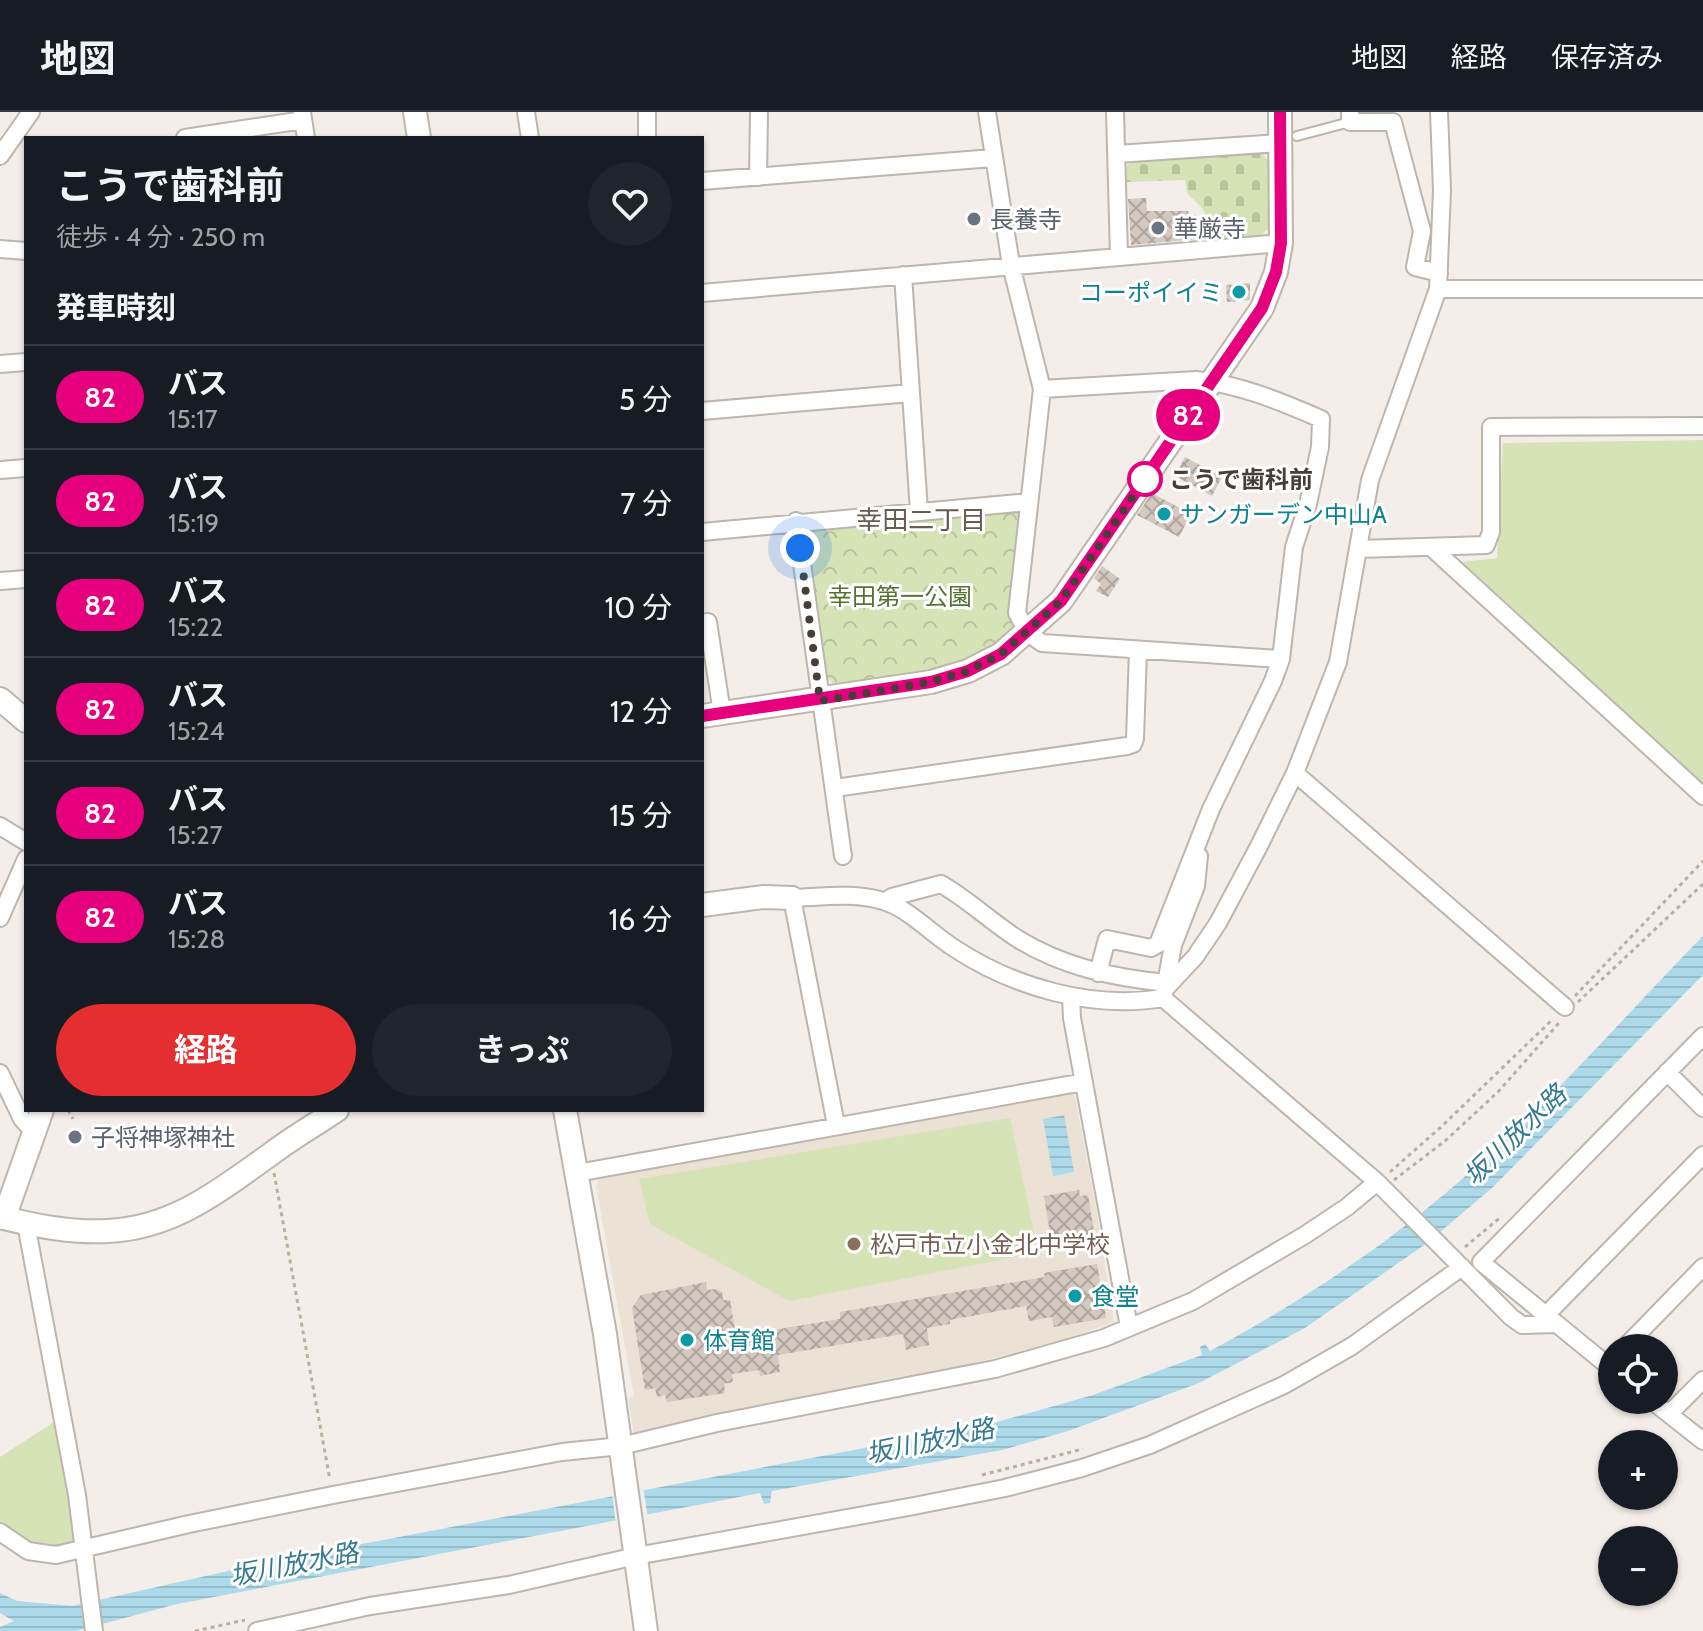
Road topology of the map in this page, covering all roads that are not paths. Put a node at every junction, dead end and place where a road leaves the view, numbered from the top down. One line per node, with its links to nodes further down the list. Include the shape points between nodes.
1 (31, 112): 20 (street)
2 (415, 112): 15 (street)
3 (526, 112): 16 (street)
4 (647, 112): 17 (street)
5 (759, 112): 23 (street)
6 (987, 112): 22 (street)
7 (1115, 112): 21 (street)
8 (1280, 112): 18 (street)
9 (1439, 112): 31 (street)
10 (303, 116): 13 (street); 14 (street)
11 (1350, 117): 12 (street); 18 (lane)
12 (1399, 117): 31 (street, via 1422,231 1415,267)
13 (196, 136)
14 (306, 136)
15 (419, 136)
16 (530, 136)
17 (647, 136)
18 (1289, 140): 21 (street); 25 (street)
19 (24, 146): 20 (street)
20 (4, 150)
21 (1117, 154): 28 (street)
22 (993, 158): 23 (street); 29 (street)
23 (758, 177): 24 (street)
24 (704, 181)
25 (1281, 243): 28 (street); 36 (street, via 1262,308)
26 (0, 249): 27 (street)
27 (24, 251)
28 (1119, 256): 29 (street)
29 (1011, 265): 30 (street); 37 (street)
30 (903, 275): 33 (street); 38 (street)
31 (1439, 281): 32 (street); 48 (street, via 1370,480)
32 (1703, 289)
33 (704, 293)
34 (24, 362): 35 (street)
35 (0, 364)
36 (1211, 381): 37 (street); 52 (street, via 1061,601); 54 (street, via 1321,419 1308,504 1294,547)
37 (1042, 389): 43 (street)
38 (911, 393): 39 (street); 44 (street)
39 (704, 411)
40 (1703, 426): 47 (street, via 1491,427 1491,532 1486,545)
41 (24, 468): 42 (street)
42 (0, 470)
43 (1029, 502): 44 (street); 52 (street, via 1017,613)
44 (919, 511): 45 (street)
45 (796, 521): 46 (street); 56 (street)
46 (704, 532)
47 (1431, 547): 48 (street); 61 (street)
48 (1359, 549): 59 (street, via 1338,662)
49 (24, 579): 50 (street)
50 (0, 581)
51 (704, 623): 57 (street, via 708,622)
52 (1028, 633): 53 (street, via 1042,643); 56 (street, via 968,671)
53 (1138, 650): 54 (street); 60 (street, via 1133,744)
54 (1281, 659): 63 (street)
55 (0, 699): 58 (street)
56 (820, 701): 57 (street); 60 (street)
57 (712, 715)
58 (24, 719)
59 (1295, 773): 72 (street, via 1218,923); 74 (street)
60 (835, 788): 65 (street)
61 (1703, 796)
62 (0, 826): 64 (street)
63 (1202, 834): 71 (street, via 1158,944 1151,948 1107,939); 72 (street, via 1196,886 1173,945)
64 (24, 841)
65 (843, 856)
66 (24, 864): 70 (street)
67 (792, 898): 68 (street); 69 (street); 83 (street)
68 (886, 901): 71 (street, via 941,884 1019,939); 73 (street, via 971,959)
69 (704, 905)
70 (0, 918)
71 (1098, 973): 72 (street)
72 (1165, 990): 73 (street, via 1118,1002); 86 (street)
73 (1071, 996): 78 (street)
74 (1565, 1013)
75 (1703, 1036): 76 (street)
76 (1667, 1072): 79 (street); 91 (street, via 1481,1262)
77 (0, 1073): 82 (street, via 22,1119)
78 (1084, 1082): 83 (street); 92 (street)
79 (1703, 1108)
80 (334, 1112): 88 (street, via 204,1201 158,1221 90,1232)
81 (565, 1112): 85 (street)
82 (37, 1120): 87 (street)
83 (836, 1125): 85 (street)
84 (1703, 1155): 91 (street)
85 (577, 1173): 99 (street)
86 (1380, 1185): 89 (street); 92 (street, via 1228,1282)
87 (2, 1218): 88 (street)
88 (26, 1224): 102 (street)
89 (1457, 1262): 91 (street, via 1522,1325); 101 (street, via 1352,1346 1284,1385 1150,1445 1005,1488 754,1536)
90 (1703, 1267): 93 (street)
91 (1551, 1320): 94 (street)
92 (1129, 1327): 99 (street, via 995,1369 717,1423)
93 (1638, 1334)
94 (1598, 1356)
95 (1703, 1380): 96 (street)
96 (1678, 1405)
97 (1669, 1414): 98 (street)
98 (1703, 1441)
99 (621, 1450): 101 (street); 102 (street, via 562,1452 333,1495 189,1524)
100 (0, 1532): 102 (street, via 36,1554)
101 (635, 1551): 103 (street, via 509,1585); 105 (street)
102 (85, 1555): 104 (street)
103 (253, 1625)
104 (94, 1631)
105 (646, 1631)

